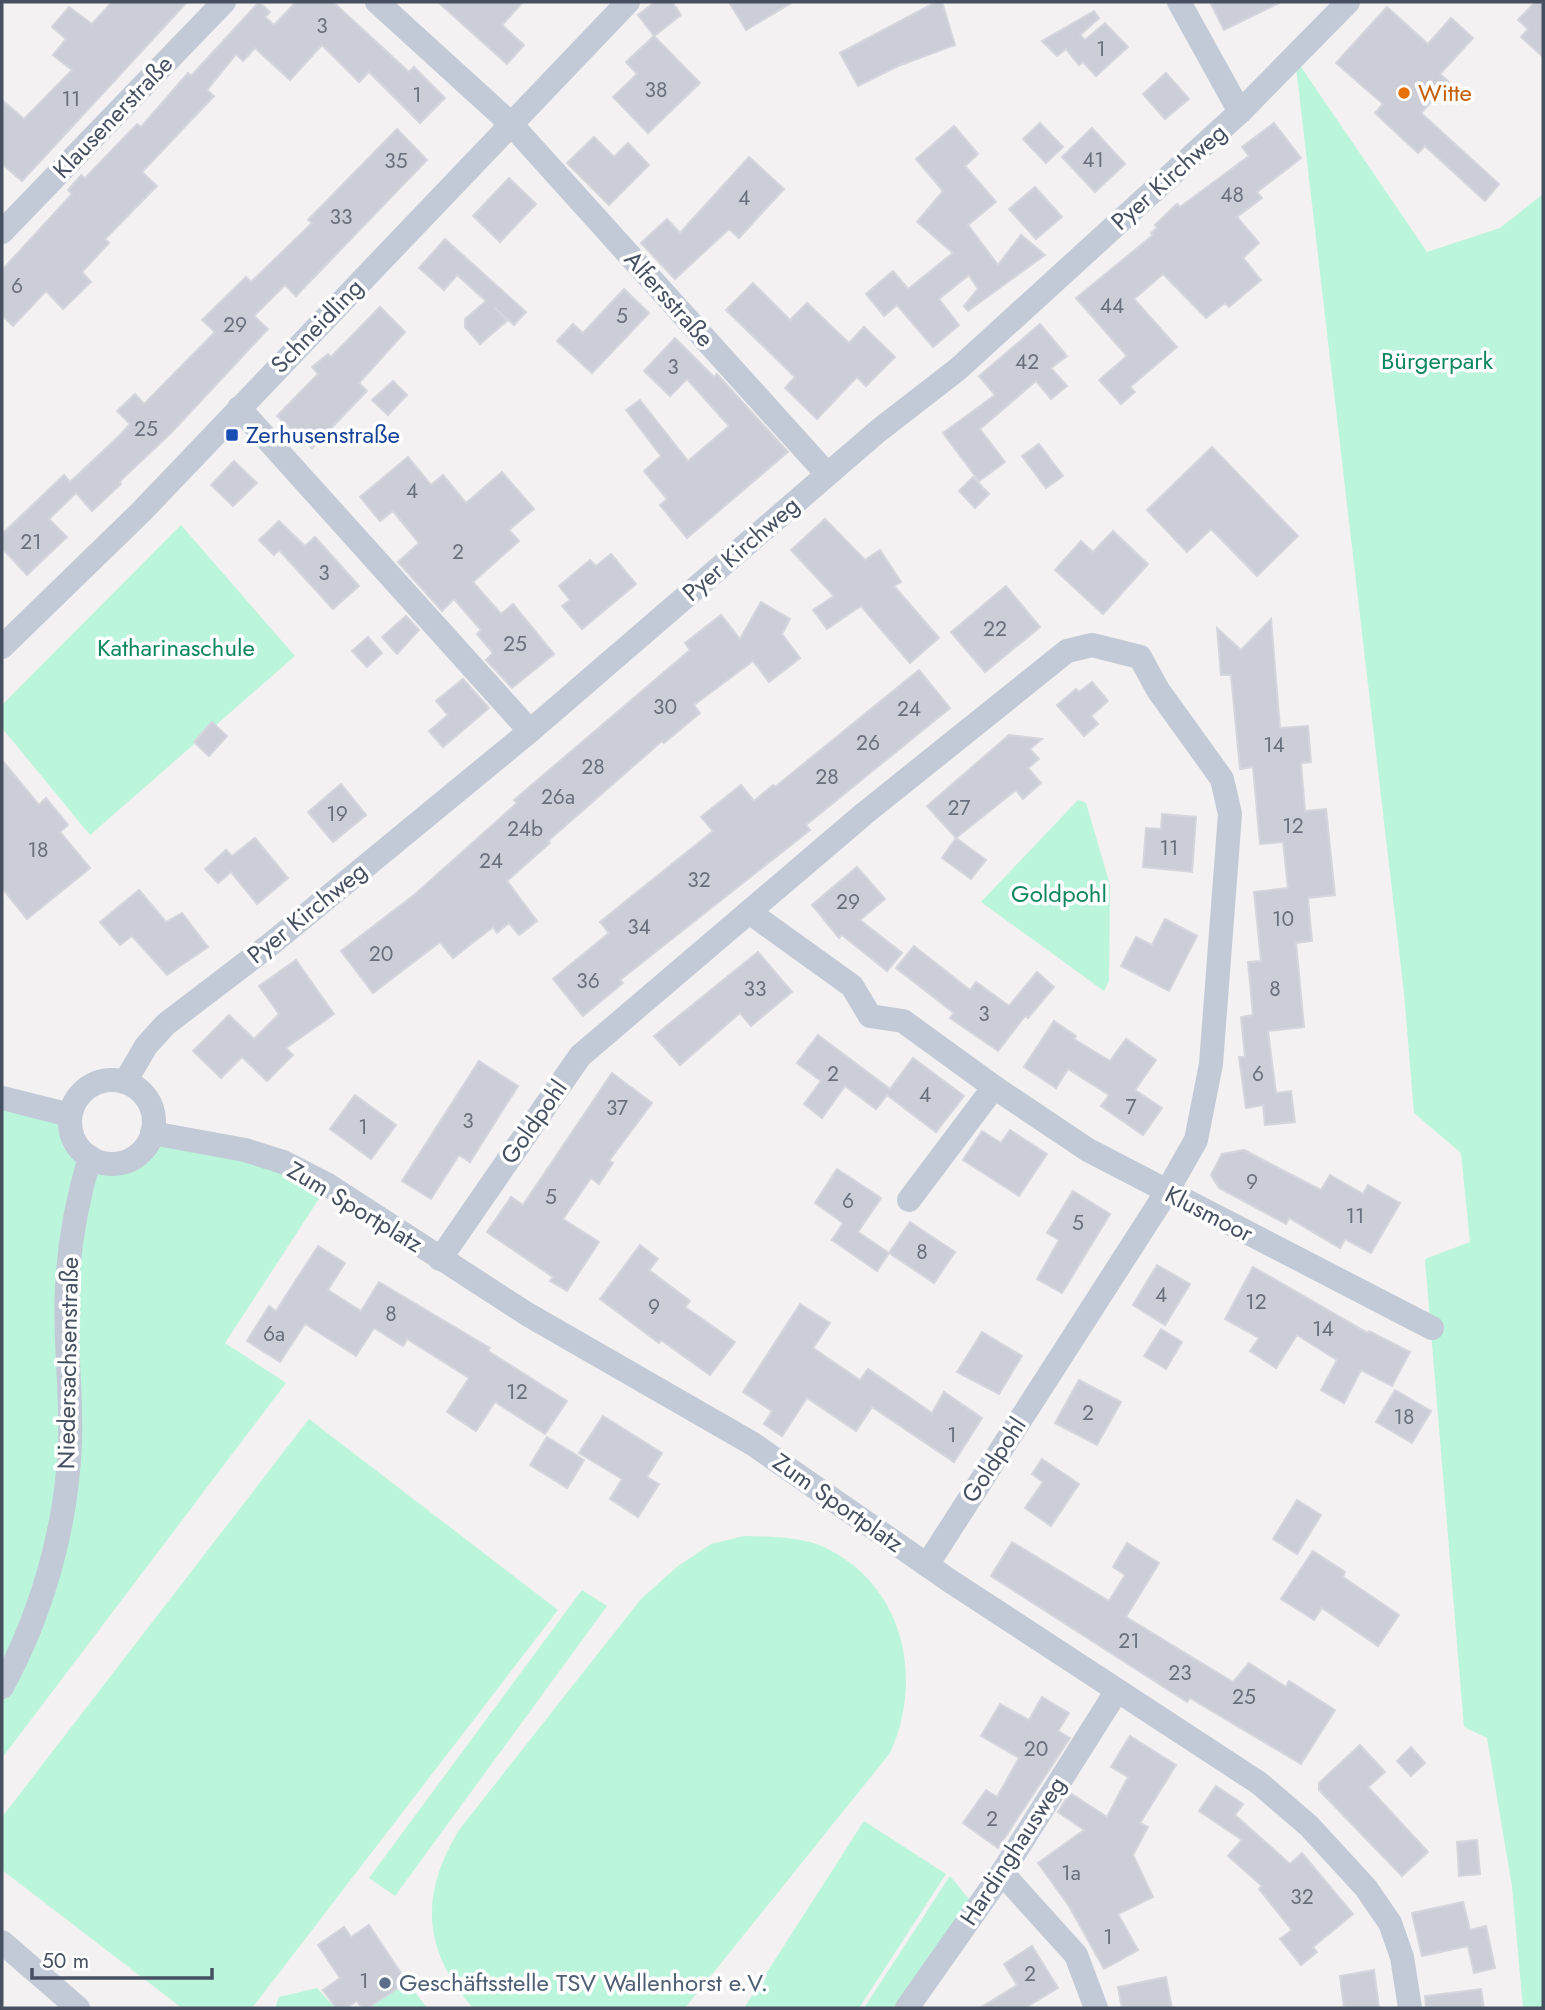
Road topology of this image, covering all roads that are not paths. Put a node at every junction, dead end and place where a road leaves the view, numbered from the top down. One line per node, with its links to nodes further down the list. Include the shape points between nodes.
1 (224, 2): 8 (street, Klausenerstraße)
2 (377, 2): 7 (street, Alfersstraße)
3 (628, 2): 7 (street, Schneidling)
4 (1179, 2): 6 (street)
5 (1348, 2): 6 (street, Pyer Kirchweg)
6 (1240, 112): 10 (street, Pyer Kirchweg, via 958,369)
7 (511, 124): 9 (street, Schneidling); 10 (street, Alfersstraße)
8 (2, 232)
9 (239, 408): 11 (street, Schneidling, via 140,513); 12 (street)
10 (827, 474): 12 (street, Pyer Kirchweg)
11 (6, 635)
12 (530, 731): 14 (street, Pyer Kirchweg, via 271,944 166,1024 146,1046)
13 (749, 912): 15 (street, Klusmoor, via 852,986 870,1016 903,1021); 20 (street, Goldpohl, via 1067,651 1092,645 1140,657 1222,779 1230,814 1211,1063 1196,1140); 22 (street, Goldpohl, via 580,1056)
14 (125, 1082): 17 (street, via 110,1079 84,1090); 18 (street, via 136,1087 152,1108)
15 (994, 1087): 20 (street, Klusmoor, via 1088,1150); 21 (street)
16 (2, 1098): 17 (street)
17 (70, 1115): 19 (street, via 77,1145)
18 (152, 1133): 19 (street, via 146,1146 130,1159 111,1163); 22 (street, Zum Sportplatz, via 283,1162 328,1185)
19 (90, 1157): 25 (street, Niedersachsenstraße, via 79,1196 67,1278 70,1444 60,1525 41,1598)
20 (1166, 1193): 23 (street, Klusmoor); 24 (street, Goldpohl)
21 (909, 1200)
22 (440, 1259): 24 (street, Zum Sportplatz, via 753,1444)
23 (1432, 1328)
24 (927, 1564): 26 (street, Zum Sportplatz)
25 (2, 1687)
26 (1116, 1692): 27 (street, Hardinghausweg); 32 (street, Zum Sportplatz, via 1259,1783 1310,1826 1366,1888 1390,1923 1402,1957)
27 (1002, 1873): 30 (street, Hardinghausweg); 31 (street, via 1076,1955)
28 (2, 1942): 29 (street)
29 (78, 2008)
30 (907, 2008)
31 (1096, 2008)
32 (1410, 2008)

